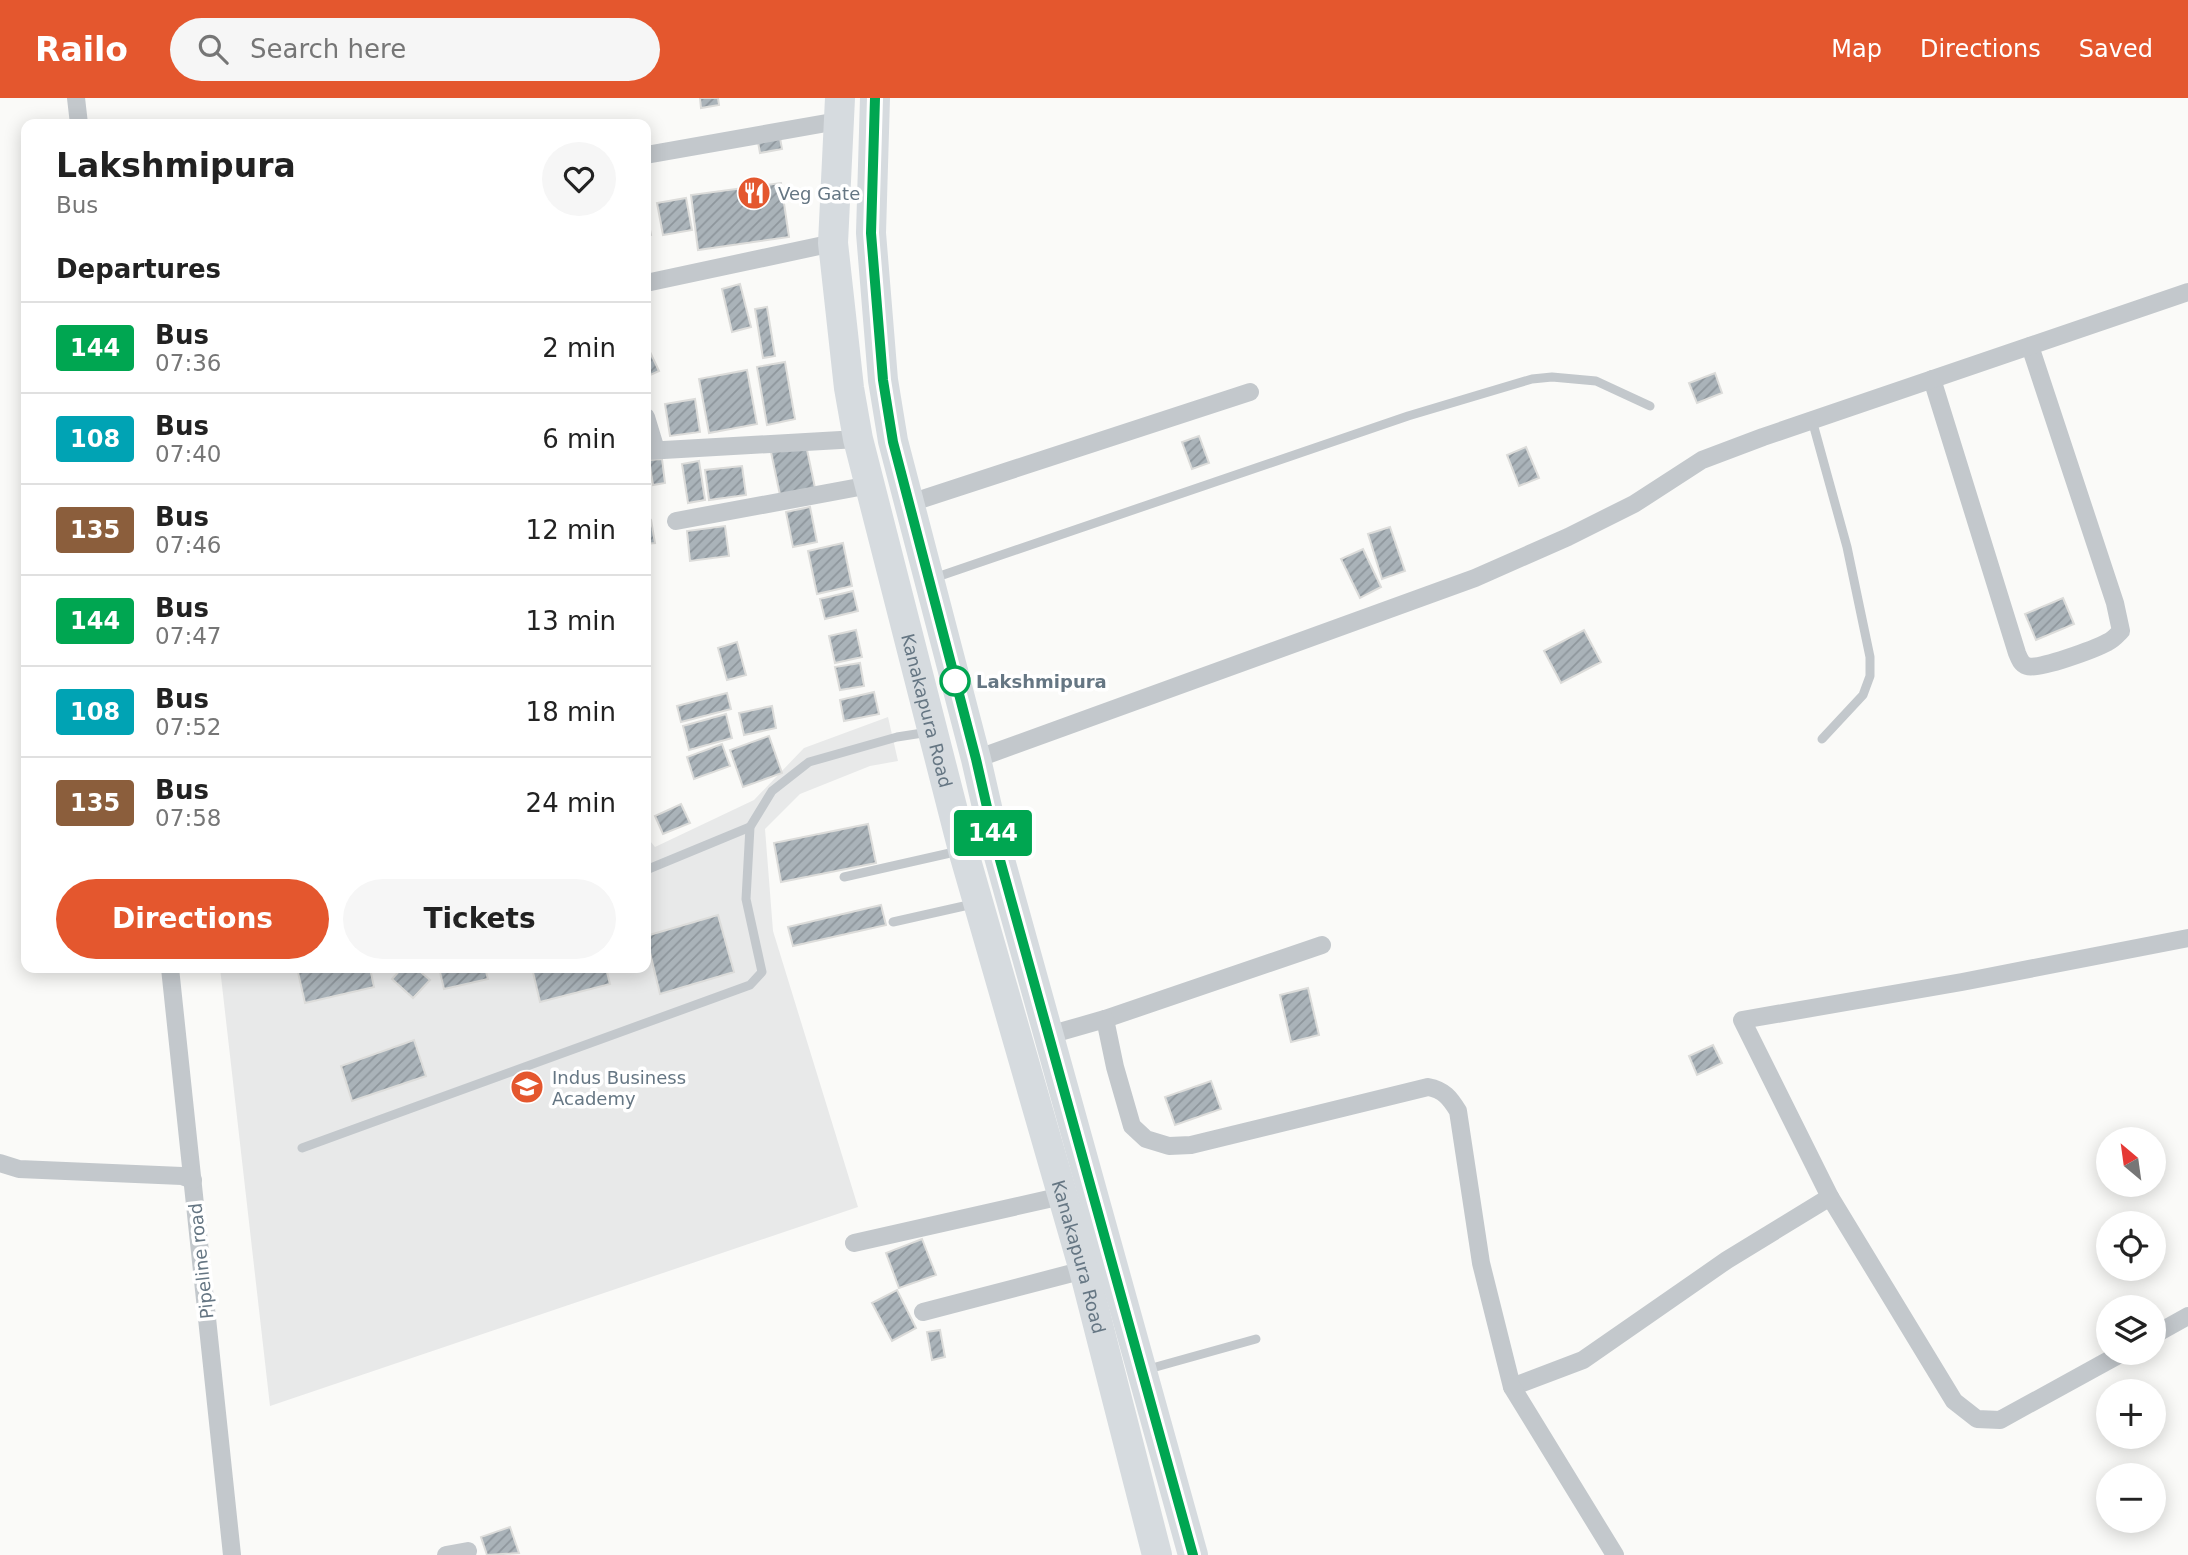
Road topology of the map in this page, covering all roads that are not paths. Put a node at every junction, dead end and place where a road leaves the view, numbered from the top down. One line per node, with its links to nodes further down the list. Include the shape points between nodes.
1 (76, 98): 4 (street)
2 (875, 98): 17 (highway, Kanakapura Road, via 871,233 880,353 893,442)
3 (839, 109): 5 (street); 6 (highway, Kanakapura Road)
4 (78, 119)
5 (651, 154)
6 (833, 243): 7 (street); 14 (highway, Kanakapura Road)
7 (651, 282)
8 (2188, 292): 9 (street)
9 (2030, 346): 10 (street); 10 (street, via 2121,631 2086,652 2042,665 2022,663)
10 (1932, 379): 13 (street)
11 (1250, 392): 17 (street)
12 (1650, 406): 19 (lane, via 1596,381 1532,379 1408,416)
13 (1812, 420): 21 (lane, via 1847,547 1870,657 1870,677 1863,695); 22 (street, via 1702,460 1634,504 1475,578)
14 (858, 439): 15 (street); 16 (highway, Kanakapura Road)
15 (651, 450)
16 (870, 485): 18 (street); 20 (highway, Kanakapura Road)
17 (910, 503): 19 (highway, Kanakapura Road)
18 (676, 521)
19 (929, 580): 22 (highway, Kanakapura Road)
20 (934, 731): 23 (lane, via 809,762 772,791); 24 (highway, Kanakapura Road)
21 (1822, 738)
22 (976, 759): 33 (highway, Kanakapura Road)
23 (750, 827): 25 (lane); 36 (lane, via 746,899 762,972 750,985)
24 (963, 850): 26 (lane); 27 (highway, Kanakapura Road)
25 (651, 868)
26 (845, 877)
27 (978, 903): 28 (lane); 35 (highway, Kanakapura Road)
28 (893, 922)
29 (2188, 938): 40 (street, via 1742,1020)
30 (1322, 945): 32 (street)
31 (171, 973): 38 (street, Pipeline road)
32 (1105, 1019): 33 (street); 49 (street, via 1132,1126 1146,1139 1169,1146 1191,1145 1428,1087 1449,1096 1458,1111 1481,1263)
33 (1049, 1035): 34 (highway, Kanakapura Road)
34 (1069, 1111): 35 (highway); 48 (highway, Kanakapura Road)
35 (1041, 1119): 39 (highway, Kanakapura Road)
36 (302, 1148)
37 (0, 1163): 38 (street, via 19,1169)
38 (193, 1180): 51 (street, Pipeline road)
39 (1062, 1196): 41 (street); 42 (highway, Kanakapura Road)
40 (1830, 1197): 47 (street, via 1954,1401 1977,1419 2000,1420); 49 (street, via 1727,1260 1583,1360)
41 (854, 1243)
42 (1084, 1270): 43 (street); 53 (highway, Kanakapura Road)
43 (923, 1312)
44 (2188, 1316): 45 (street)
45 (2166, 1328)
46 (1256, 1339): 48 (lane)
47 (2100, 1365)
48 (1143, 1370): 54 (highway, Kanakapura Road)
49 (1512, 1387): 55 (street)
50 (468, 1551): 52 (street)
51 (232, 1555)
52 (446, 1555)
53 (1157, 1555)
54 (1194, 1555)
55 (1615, 1555)

